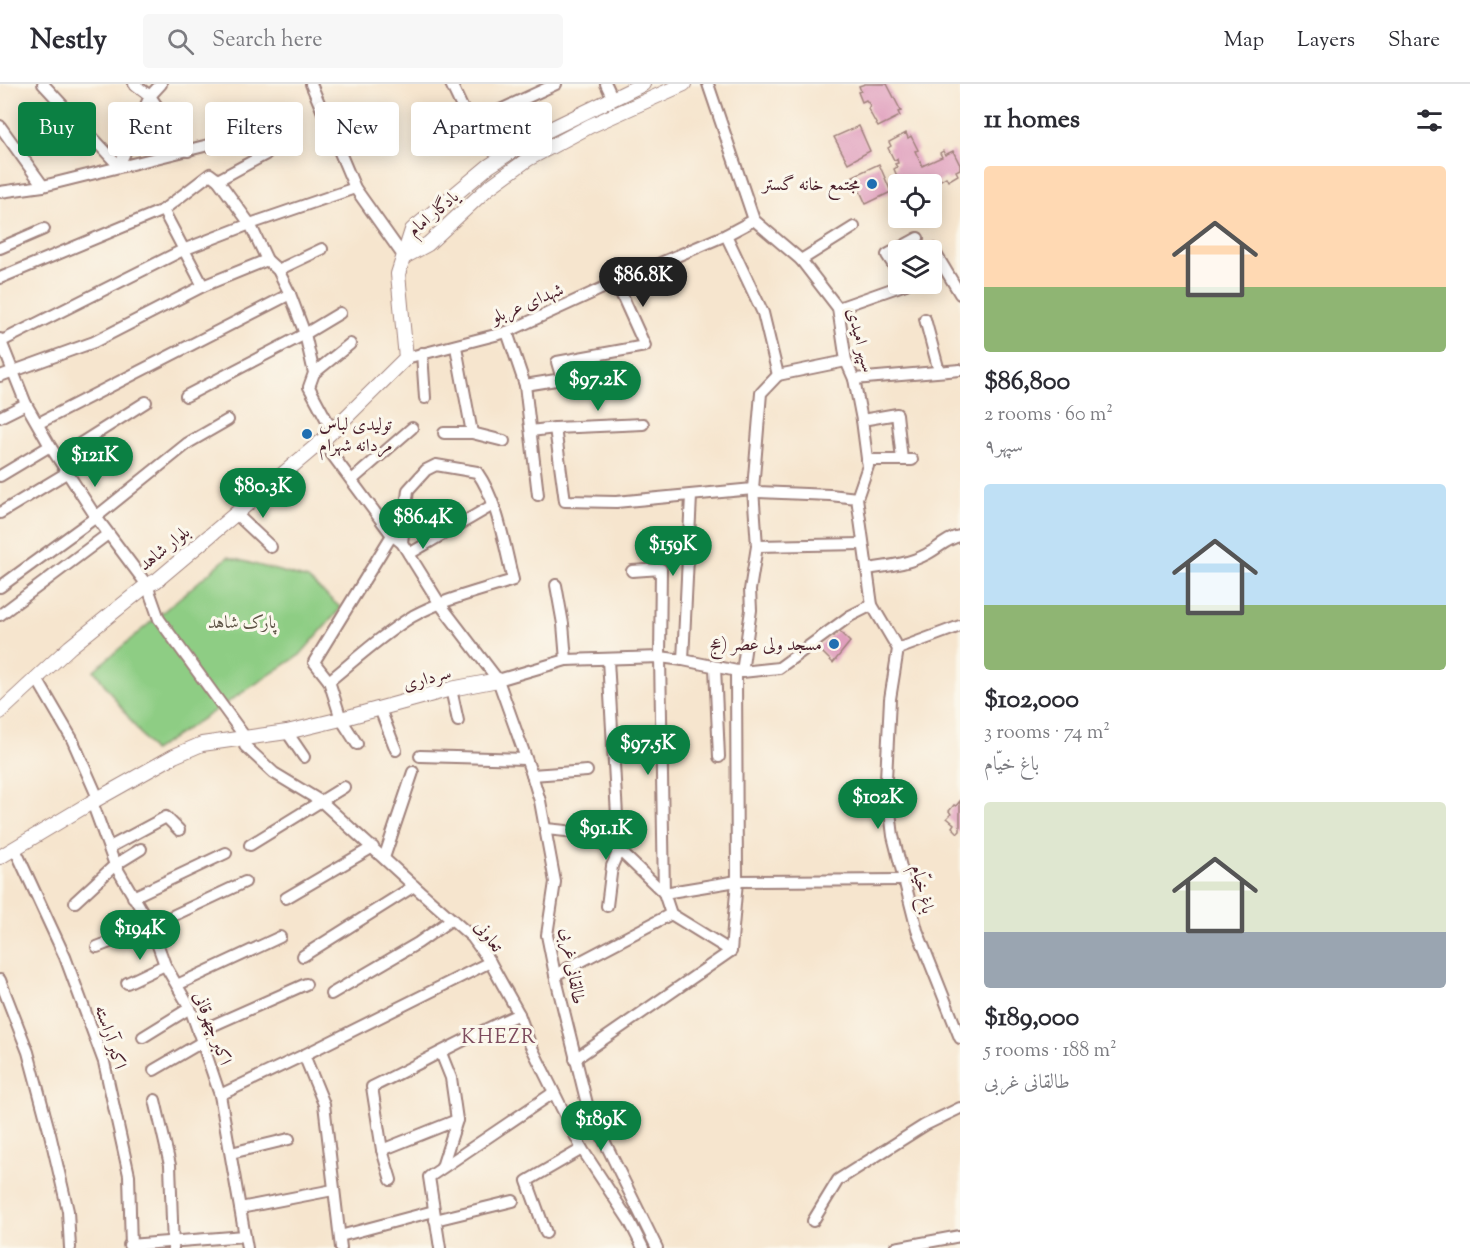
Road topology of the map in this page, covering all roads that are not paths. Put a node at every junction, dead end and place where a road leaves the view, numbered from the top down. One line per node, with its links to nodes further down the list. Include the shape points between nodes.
1 (43, 84): 17 (street)
2 (134, 84): 11 (street)
3 (161, 84): 11 (street)
4 (311, 84): 20 (street)
5 (451, 84): 6 (street, via 470,124)
6 (556, 84)
7 (606, 84): 12 (street)
8 (643, 84): 12 (main road, یادگار امام)
9 (684, 84): 33 (main road, یادگار امام, via 528,159 488,188 428,244)
10 (708, 84): 23 (street)
11 (150, 96): 13 (street); 17 (street)
12 (613, 99): 33 (main road, یادگار امام, via 534,137 489,166 412,230)
13 (154, 102)
14 (0, 126): 19 (street)
15 (165, 156): 17 (street)
16 (261, 156): 18 (street)
17 (119, 166): 19 (street)
18 (214, 177): 22 (street); 24 (street)
19 (43, 186): 21 (street)
20 (355, 188): 24 (street); 33 (street)
21 (0, 192)
22 (163, 210): 32 (street); 38 (street)
23 (754, 220): 27 (street, شهدای عربلو); 35 (street, سپهر امیدی)
24 (250, 224): 32 (street); 34 (street)
25 (854, 227): 35 (street)
26 (44, 230): 30 (street)
27 (726, 235): 39 (street, شهدای عربلو); 59 (street, via 763,313)
28 (918, 238): 29 (street)
29 (914, 240)
30 (0, 248)
31 (322, 249): 37 (street)
32 (183, 250): 40 (street); 49 (street)
33 (404, 257): 53 (main road, via 399,274)
34 (267, 260): 37 (street); 40 (street)
35 (801, 260): 44 (street, سپهر امیدی)
36 (942, 264): 43 (street)
37 (278, 270): 42 (street)
38 (0, 278)
39 (616, 282): 47 (street, شهدای عربلو); 62 (street, via 645,346 557,362 562,379)
40 (203, 286): 55 (street, via 94,342)
41 (888, 290): 44 (street)
42 (290, 294): 48 (street); 70 (street)
43 (960, 294)
44 (838, 308): 54 (street, سپهر امیدی)
45 (340, 313): 48 (street)
46 (925, 319): 57 (street)
47 (507, 332): 51 (street, شهدای عربلو); 62 (street)
48 (305, 334): 58 (street); 63 (street)
49 (0, 341): 55 (street, تعاونی)
50 (350, 344): 58 (street)
51 (456, 347): 52 (street, شهدای عربلو); 77 (street)
52 (422, 353): 53 (street, شهدای عربلو); 64 (street)
53 (406, 358): 74 (main road, بلوار شاهد)
54 (846, 361): 59 (street); 61 (street, سپهر امیدی)
55 (13, 370): 60 (street); 66 (street, تعاونی)
56 (960, 370): 57 (street)
57 (939, 371): 61 (street)
58 (314, 373): 74 (street, via 309,387)
59 (778, 375): 86 (street, via 761,393)
60 (0, 376)
61 (854, 380): 69 (street, سپهر امیدی)
62 (525, 385): 75 (street)
63 (186, 396)
64 (425, 398)
65 (147, 402): 81 (street)
66 (26, 404): 67 (street); 70 (street, تعاونی)
67 (0, 417)
68 (228, 420): 93 (street, via 188,443)
69 (862, 420): 82 (street, سپهر امیدی); 82 (street, via 897,414 907,460)
70 (39, 423): 80 (street, تعاونی)
71 (644, 424): 73 (street)
72 (412, 428): 85 (street)
73 (555, 428): 75 (street); 88 (street, via 564,501 616,502)
74 (332, 430): 78 (main road, بلوار شاهد)
75 (531, 431): 87 (street)
76 (444, 433): 77 (street)
77 (472, 433): 79 (street)
78 (322, 441): 85 (street, طالقانی غربی); 92 (main road, بلوار شاهد)
79 (504, 441)
80 (50, 446): 81 (street, تعاونی); 84 (street)
81 (59, 457): 83 (street, تعاونی)
82 (867, 460): 89 (street, سپهر امیدی)
83 (68, 472): 91 (street); 93 (street, تعاونی)
84 (0, 476)
85 (352, 480): 95 (street, طالقانی غربی)
86 (753, 489): 88 (street); 89 (street); 99 (street)
87 (538, 495)
88 (691, 496): 115 (street)
89 (857, 498): 98 (street, سپهر امیدی)
90 (493, 505): 97 (street, via 477,472 436,465 408,490); 101 (street); 107 (street, via 513,580)
91 (0, 513)
92 (235, 513): 100 (street); 104 (main road, بلوار شاهد)
93 (96, 517): 94 (street, تعاونی); 106 (street)
94 (108, 534): 104 (street, تعاونی); 109 (street)
95 (392, 535): 97 (street, طالقانی غربی); 120 (street, via 314,662)
96 (960, 536): 102 (street, via 952,537 926,555)
97 (402, 543): 101 (street, طالقانی غربی)
98 (862, 544): 99 (street); 102 (street, سپهر امیدی)
99 (757, 546): 117 (street, via 751,610)
100 (272, 547)
101 (409, 554): 107 (street, طالقانی غربی)
102 (867, 569): 108 (street, سپهر امیدی)
103 (632, 571): 112 (street, via 661,569)
104 (147, 585): 118 (main road, بلوار شاهد); 127 (street, تعاونی, via 159,619)
105 (556, 585): 113 (street)
106 (0, 587)
107 (440, 604): 119 (street, طالقانی غربی); 120 (street, via 396,628)
108 (872, 605): 111 (street); 117 (street, سرداری, via 850,616 779,668)
109 (0, 615)
110 (960, 626): 111 (street)
111 (898, 649): 152 (street, باغ خیّام, via 890,699 886,779 893,836)
112 (660, 657): 114 (street, سرداری); 115 (street, سرداری); 156 (street)
113 (566, 660): 114 (street, سرداری); 119 (street, سرداری)
114 (608, 660): 147 (street)
115 (683, 660): 116 (street, سرداری)
116 (715, 667): 117 (street, سرداری); 131 (street)
117 (739, 671): 153 (street)
118 (37, 679): 123 (main road, بلوار شاهد); 138 (street, اکبر چهرقانی, via 72,740)
119 (498, 680): 121 (main road, سرداری); 133 (street, طالقانی غربی)
120 (329, 681): 124 (street)
121 (451, 689): 122 (main road, سرداری); 125 (street)
122 (380, 709): 124 (main road, سرداری); 129 (street)
123 (0, 711)
124 (341, 719): 126 (main road, سرداری); 128 (street)
125 (458, 721)
126 (286, 732): 127 (main road, سرداری); 132 (street)
127 (245, 736): 138 (main road, سرداری, via 202,744); 139 (street, تعاونی, via 245,746 274,773)
128 (357, 744)
129 (396, 750)
130 (420, 756): 133 (street)
131 (719, 757)
132 (304, 758)
133 (525, 759): 136 (street, طالقانی غربی)
134 (587, 771): 136 (street)
135 (413, 772): 150 (street)
136 (532, 775): 140 (street, طالقانی غربی)
137 (344, 787): 139 (street)
138 (95, 800): 143 (street, اکبر چهرقانی); 145 (main road, سرداری)
139 (322, 802): 142 (street); 144 (street, تعاونی)
140 (546, 829): 147 (street, via 566,831); 170 (street, طالقانی غربی, via 555,882 548,935)
141 (179, 830): 143 (street, via 166,817)
142 (250, 845)
143 (110, 847): 151 (street, اکبر چهرقانی)
144 (373, 847): 150 (street, تعاونی); 158 (street)
145 (15, 849): 149 (main road, سرداری); 207 (street, اکبر آراسته, via 65,957 104,1062 129,1175)
146 (141, 849): 151 (street)
147 (619, 850): 156 (street); 160 (street, via 612,866)
148 (226, 853): 157 (street)
149 (0, 856)
150 (384, 858): 155 (street, تعاونی)
151 (115, 865): 157 (street, اکبر چهرقانی); 159 (street)
152 (904, 880): 153 (street); 180 (street, باغ خیّام, via 916,930)
153 (737, 881): 156 (street); 166 (street)
154 (245, 882): 163 (street)
155 (414, 886): 162 (street, تعاونی); 167 (street)
156 (664, 893): 161 (street)
157 (133, 897): 163 (street, اکبر چهرقانی)
158 (286, 898)
159 (75, 902)
160 (608, 906)
161 (671, 914): 166 (street); 170 (street)
162 (452, 919): 168 (street, تعاونی, via 472,937); 175 (street)
163 (151, 926): 165 (street); 169 (street, اکبر چهرقانی)
164 (280, 938): 174 (street)
165 (96, 947)
166 (731, 951): 183 (street)
167 (303, 956)
168 (490, 962): 177 (street, تعاونی); 182 (street)
169 (165, 965): 172 (street); 174 (street, اکبر چهرقانی)
170 (555, 975): 183 (street, طالقانی غربی)
171 (0, 980): 208 (street, via 27,1052 50,1134 68,1211)
172 (127, 983)
173 (306, 984): 179 (street)
174 (177, 985): 176 (street, اکبر چهرقانی)
175 (331, 994)
176 (190, 1008): 178 (street); 179 (street, اکبر چهرقانی)
177 (519, 1014): 181 (street); 185 (street, تعاونی)
178 (143, 1037)
179 (200, 1037): 184 (street); 186 (street, اکبر چهرقانی)
180 (960, 1038)
181 (441, 1053): 189 (street, via 451,1078); 192 (street, via 372,1087)
182 (304, 1055): 186 (street); 196 (street, via 324,1104)
183 (575, 1059): 200 (street, طالقانی غربی, via 588,1108)
184 (154, 1070)
185 (553, 1093): 191 (street, تعاونی); 194 (street)
186 (220, 1095): 193 (street, اکبر چهرقانی)
187 (154, 1100): 206 (street, via 170,1165)
188 (960, 1108): 201 (street, via 890,1145 838,1180)
189 (457, 1120): 192 (street); 194 (street)
190 (289, 1139): 193 (street)
191 (582, 1149): 200 (street, تعاونی); 202 (street, via 527,1181)
192 (382, 1150): 195 (street)
193 (231, 1153): 198 (street, اکبر چهرقانی)
194 (442, 1167): 199 (street, via 429,1177)
195 (391, 1180)
196 (333, 1190): 198 (street); 204 (street)
197 (513, 1201): 199 (street)
198 (240, 1208): 203 (street, اکبر چهرقانی)
199 (435, 1216): 204 (street); 211 (street)
200 (635, 1220): 212 (street, طالقانی غربی); 213 (street, طالقانی غربی)
201 (813, 1221)
202 (546, 1233)
203 (245, 1236): 206 (street); 209 (street, اکبر چهرقانی)
204 (340, 1236): 210 (street)
205 (960, 1236): 214 (street)
206 (172, 1245): 207 (street)
207 (130, 1246)
208 (70, 1248)
209 (247, 1248)
210 (342, 1248)
211 (440, 1248)
212 (643, 1248)
213 (657, 1248)
214 (895, 1248)

